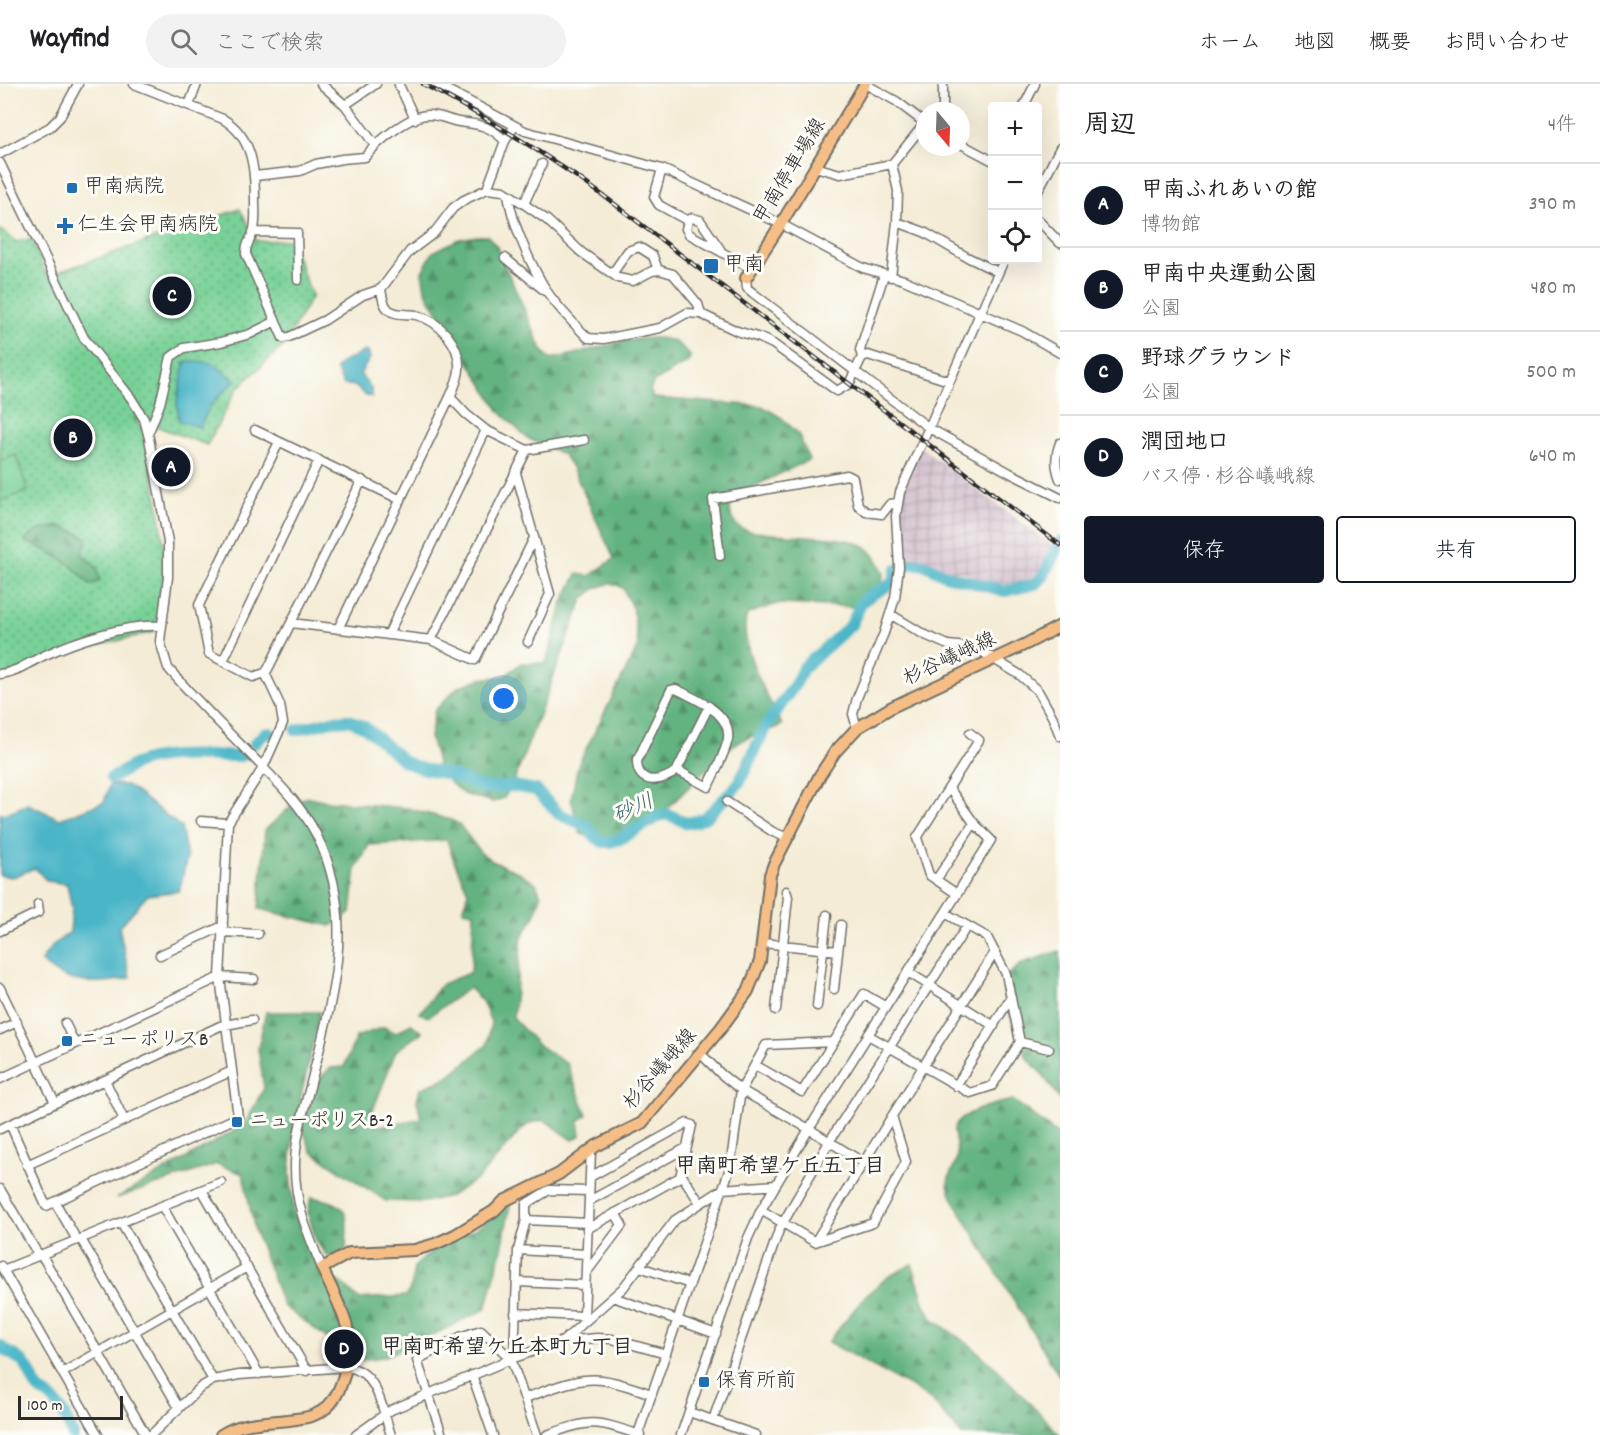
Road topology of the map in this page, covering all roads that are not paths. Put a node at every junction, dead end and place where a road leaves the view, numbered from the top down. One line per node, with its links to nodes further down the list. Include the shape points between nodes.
1 (78, 84): 23 (street, via 50,127)
2 (134, 84): 13 (street)
3 (197, 84): 13 (street)
4 (321, 84): 14 (street)
5 (376, 84): 14 (street)
6 (436, 84): 17 (street)
7 (865, 84): 15 (street); 28 (main road, 甲南停車場線)
8 (943, 84): 11 (street)
9 (1035, 84): 12 (street)
10 (399, 85): 16 (street)
11 (943, 102)
12 (1026, 102)
13 (189, 105): 30 (street, via 234,126 245,139)
14 (345, 105): 20 (street)
15 (916, 116)
16 (415, 119): 19 (street, via 425,115 483,125); 20 (street)
17 (514, 127): 19 (street); 29 (street)
18 (916, 134): 27 (street)
19 (505, 141): 32 (street)
20 (375, 145): 30 (street, via 365,157)
21 (1060, 148): 31 (street)
22 (970, 149): 24 (street)
23 (0, 154)
24 (988, 158)
25 (0, 163): 65 (street, via 84,338 131,398)
26 (542, 164): 34 (street)
27 (892, 164): 28 (street, via 840,174); 36 (street, via 898,191)
28 (815, 167): 37 (main road, 甲南停車場線)
29 (662, 169): 35 (street, via 654,197 659,206); 37 (street)
30 (255, 176): 39 (street)
31 (1042, 182)
32 (487, 189): 33 (street); 52 (street, via 453,208 434,233 410,251)
33 (508, 194): 34 (street); 53 (street, via 518,229)
34 (524, 204): 49 (street)
35 (688, 221): 40 (street, via 700,220); 41 (street, via 689,234)
36 (897, 222): 47 (street, via 924,232); 50 (street)
37 (781, 224): 48 (main road, 甲南停車場線); 50 (street, via 863,268)
38 (1042, 224): 42 (street)
39 (253, 232): 51 (street, via 297,232); 56 (street, via 246,255)
40 (709, 233): 41 (street); 43 (street)
41 (702, 241): 43 (street)
42 (1060, 243)
43 (720, 249): 48 (street)
44 (505, 258): 53 (street)
45 (1002, 264): 47 (street)
46 (658, 270): 49 (street, via 633,281); 49 (street, via 653,256 639,247 628,251); 55 (street, via 673,274 698,304)
47 (998, 272): 54 (street)
48 (749, 273): 59 (street, via 747,288)
49 (612, 274)
50 (887, 276): 54 (street); 58 (street, via 860,350)
51 (298, 280)
52 (381, 289): 56 (street, via 363,295 289,338 283,338); 61 (street, via 387,308 394,314 414,315 435,323 454,346 459,368)
53 (548, 293): 55 (street, via 588,338 604,339 660,328 687,313)
54 (980, 313): 57 (street); 60 (street)
55 (701, 314): 59 (street, via 773,344 837,391 849,384)
56 (276, 321): 65 (street, via 250,334 184,348 171,357)
57 (1060, 353)
58 (862, 357): 59 (street); 60 (street, via 867,355)
59 (855, 371): 62 (street)
60 (949, 381): 62 (street)
61 (450, 397): 64 (street); 75 (street)
62 (929, 428): 74 (street); 76 (street)
63 (255, 430): 67 (street)
64 (486, 430): 69 (street); 84 (street)
65 (148, 434): 81 (street, via 168,542 168,577)
66 (584, 440): 69 (street)
67 (279, 442): 70 (street); 88 (street, via 199,605 208,654)
68 (1060, 443): 72 (street, via 1056,452)
69 (527, 450): 71 (street)
70 (319, 460): 73 (street); 88 (street)
71 (516, 472): 77 (street); 85 (street)
72 (1060, 479)
73 (362, 480): 75 (street); 80 (street)
74 (1060, 498)
75 (401, 500): 83 (street)
76 (897, 503): 78 (street, via 890,504 882,514 866,512 858,505 853,477 847,475 713,499); 79 (street, via 899,567)
77 (534, 538): 85 (street, via 475,660); 86 (street, via 550,594)
78 (720, 556)
79 (890, 614): 87 (street, via 948,645 976,648); 92 (street, via 857,698 853,714)
80 (291, 623): 83 (street); 89 (street)
81 (160, 626): 90 (street, via 146,624 63,647 12,673); 95 (street, via 162,654 168,668)
82 (1060, 626): 87 (main road, 杉谷嶬峨線)
83 (338, 629): 84 (street)
84 (388, 635): 85 (street)
85 (431, 640)
86 (528, 642)
87 (995, 658): 92 (main road, 杉谷嶬峨線); 94 (street, via 1038,691)
88 (223, 661): 89 (street, via 253,676)
89 (265, 673): 95 (street, via 280,705 283,723)
90 (0, 674)
91 (709, 706): 96 (street); 96 (street, via 721,717 728,742 708,787); 96 (street, via 671,690 637,761 639,771 647,779 665,779)
92 (857, 728): 102 (main road, 杉谷嶬峨線, via 835,752)
93 (970, 733): 97 (street, via 979,740)
94 (1060, 736)
95 (263, 768): 100 (street); 188 (street, via 295,802 317,836 332,875 340,914 333,986 298,1132 295,1163 298,1206)
96 (677, 770)
97 (949, 788): 101 (street); 103 (street, via 917,838 929,875)
98 (727, 802): 102 (street)
99 (201, 820): 100 (street)
100 (228, 823): 111 (street)
101 (974, 823): 103 (street); 105 (street, via 991,840)
102 (788, 838): 114 (main road, 杉谷嶬峨線, via 770,875)
103 (936, 879): 105 (street)
104 (786, 891): 115 (street)
105 (957, 894): 107 (street)
106 (38, 904): 112 (street, via 39,912)
107 (945, 913): 110 (street); 120 (street)
108 (827, 915): 116 (street)
109 (841, 925): 117 (street)
110 (967, 926): 118 (street, via 987,937); 123 (street)
111 (223, 929): 113 (street); 119 (street); 121 (street)
112 (0, 931)
113 (258, 934)
114 (763, 943): 115 (street); 143 (main road, 杉谷嶬峨線, via 748,991)
115 (783, 945): 116 (street); 130 (street)
116 (823, 950): 117 (street); 127 (street)
117 (838, 951): 125 (street)
118 (995, 952): 126 (street); 128 (street)
119 (160, 955)
120 (908, 972): 123 (street); 129 (street)
121 (220, 977): 122 (street); 134 (street); 140 (street)
122 (254, 979)
123 (930, 986): 128 (street); 141 (street)
124 (0, 988): 132 (street)
125 (834, 989)
126 (1011, 997): 135 (street); 139 (street)
127 (817, 1006)
128 (962, 1006): 135 (street); 146 (street)
129 (886, 1007): 137 (street); 138 (street, via 864,994)
130 (776, 1010)
131 (252, 1020): 134 (street)
132 (17, 1022): 136 (street); 144 (street)
133 (65, 1023): 140 (street)
134 (226, 1024): 147 (street); 149 (street)
135 (994, 1026): 150 (street)
136 (0, 1030)
137 (868, 1035): 141 (street); 157 (street)
138 (834, 1042): 145 (street, via 766,1045); 145 (street, via 802,1092)
139 (1020, 1042): 142 (street); 150 (street, via 992,1086 970,1093)
140 (75, 1044): 144 (street)
141 (891, 1048): 146 (street); 158 (street)
142 (1049, 1049)
143 (700, 1053): 151 (street); 160 (main road, 杉谷嶬峨線, via 642,1123)
144 (36, 1063): 148 (street); 152 (street)
145 (755, 1065): 151 (street)
146 (924, 1066): 150 (street); 153 (street)
147 (232, 1071): 154 (street); 171 (street, via 238,1117)
148 (0, 1079)
149 (105, 1080): 152 (street); 154 (street)
150 (956, 1086)
151 (741, 1090): 157 (street); 168 (street, via 730,1168)
152 (55, 1103): 155 (street)
153 (891, 1116): 161 (street); 181 (street, via 906,1162 873,1223)
154 (124, 1120): 162 (street)
155 (10, 1124): 156 (street); 162 (street)
156 (0, 1129)
157 (809, 1129): 158 (street); 166 (street)
158 (829, 1142): 161 (street); 178 (street)
159 (686, 1148): 163 (street); 164 (street, via 692,1125 687,1123); 170 (street)
160 (591, 1151): 164 (street); 188 (main road, 杉谷嶬峨線, via 445,1240 415,1250 350,1253)
161 (864, 1163): 181 (street)
162 (27, 1165): 171 (street, via 46,1206)
163 (681, 1174): 172 (street); 175 (street)
164 (590, 1177): 170 (street)
165 (221, 1182): 169 (street)
166 (776, 1185): 168 (street); 174 (street)
167 (0, 1189): 184 (street)
168 (723, 1189): 172 (street); 191 (street)
169 (202, 1190): 173 (street); 185 (street)
170 (589, 1196): 176 (street, via 549,1190 526,1204); 179 (street)
171 (55, 1202): 180 (street)
172 (700, 1203): 186 (street, via 669,1226)
173 (162, 1206): 177 (street); 193 (street)
174 (761, 1210): 178 (street); 200 (street)
175 (615, 1213): 179 (street); 189 (street, via 622,1225)
176 (526, 1220): 179 (street); 182 (street)
177 (121, 1223): 180 (street); 195 (street)
178 (784, 1223): 181 (street); 217 (street)
179 (588, 1226): 183 (street)
180 (79, 1239): 184 (street); 199 (street)
181 (815, 1242)
182 (518, 1251): 183 (street); 190 (street)
183 (586, 1254): 189 (street)
184 (40, 1255): 187 (street); 202 (street)
185 (247, 1267): 193 (street); 206 (street)
186 (640, 1267): 191 (street); 194 (street)
187 (1, 1268): 207 (street)
188 (322, 1268): 205 (main road, via 348,1329)
189 (585, 1274): 192 (street)
190 (517, 1282): 192 (street); 196 (street)
191 (690, 1284): 198 (street)
192 (585, 1285): 197 (street)
193 (210, 1288): 195 (street); 208 (street)
194 (613, 1297): 197 (street); 198 (street)
195 (172, 1310): 199 (street); 210 (street)
196 (515, 1313): 197 (street); 204 (street)
197 (585, 1318): 201 (street)
198 (678, 1320): 200 (street); 203 (street)
199 (135, 1332): 202 (street); 214 (street)
200 (716, 1334): 215 (street)
201 (563, 1341): 203 (street, via 612,1339); 204 (street)
202 (98, 1354): 207 (street); 219 (street)
203 (666, 1354): 212 (street)
204 (511, 1359): 209 (street); 211 (street, via 481,1330 460,1337 417,1360); 213 (street)
205 (346, 1367): 206 (street); 216 (street, via 358,1369 372,1380); 221 (main road, via 332,1401 324,1410 297,1419 245,1425)
206 (307, 1371): 208 (street)
207 (62, 1373): 218 (street)
208 (260, 1374): 210 (street)
209 (472, 1375): 211 (street); 225 (street)
210 (213, 1380): 214 (street)
211 (428, 1394): 216 (street); 224 (street)
212 (652, 1394): 213 (street, via 617,1383 586,1380); 228 (street)
213 (525, 1398): 226 (street)
214 (179, 1408): 220 (street)
215 (689, 1412): 217 (street); 229 (street)
216 (383, 1414): 222 (street); 223 (street)
217 (713, 1420): 230 (street)
218 (98, 1435)
219 (146, 1435)
220 (151, 1435)
221 (221, 1435)
222 (356, 1435)
223 (391, 1435)
224 (442, 1435)
225 (493, 1435)
226 (537, 1435)
227 (547, 1435): 228 (street, via 593,1422)
228 (639, 1435)
229 (681, 1435)
230 (756, 1435)

